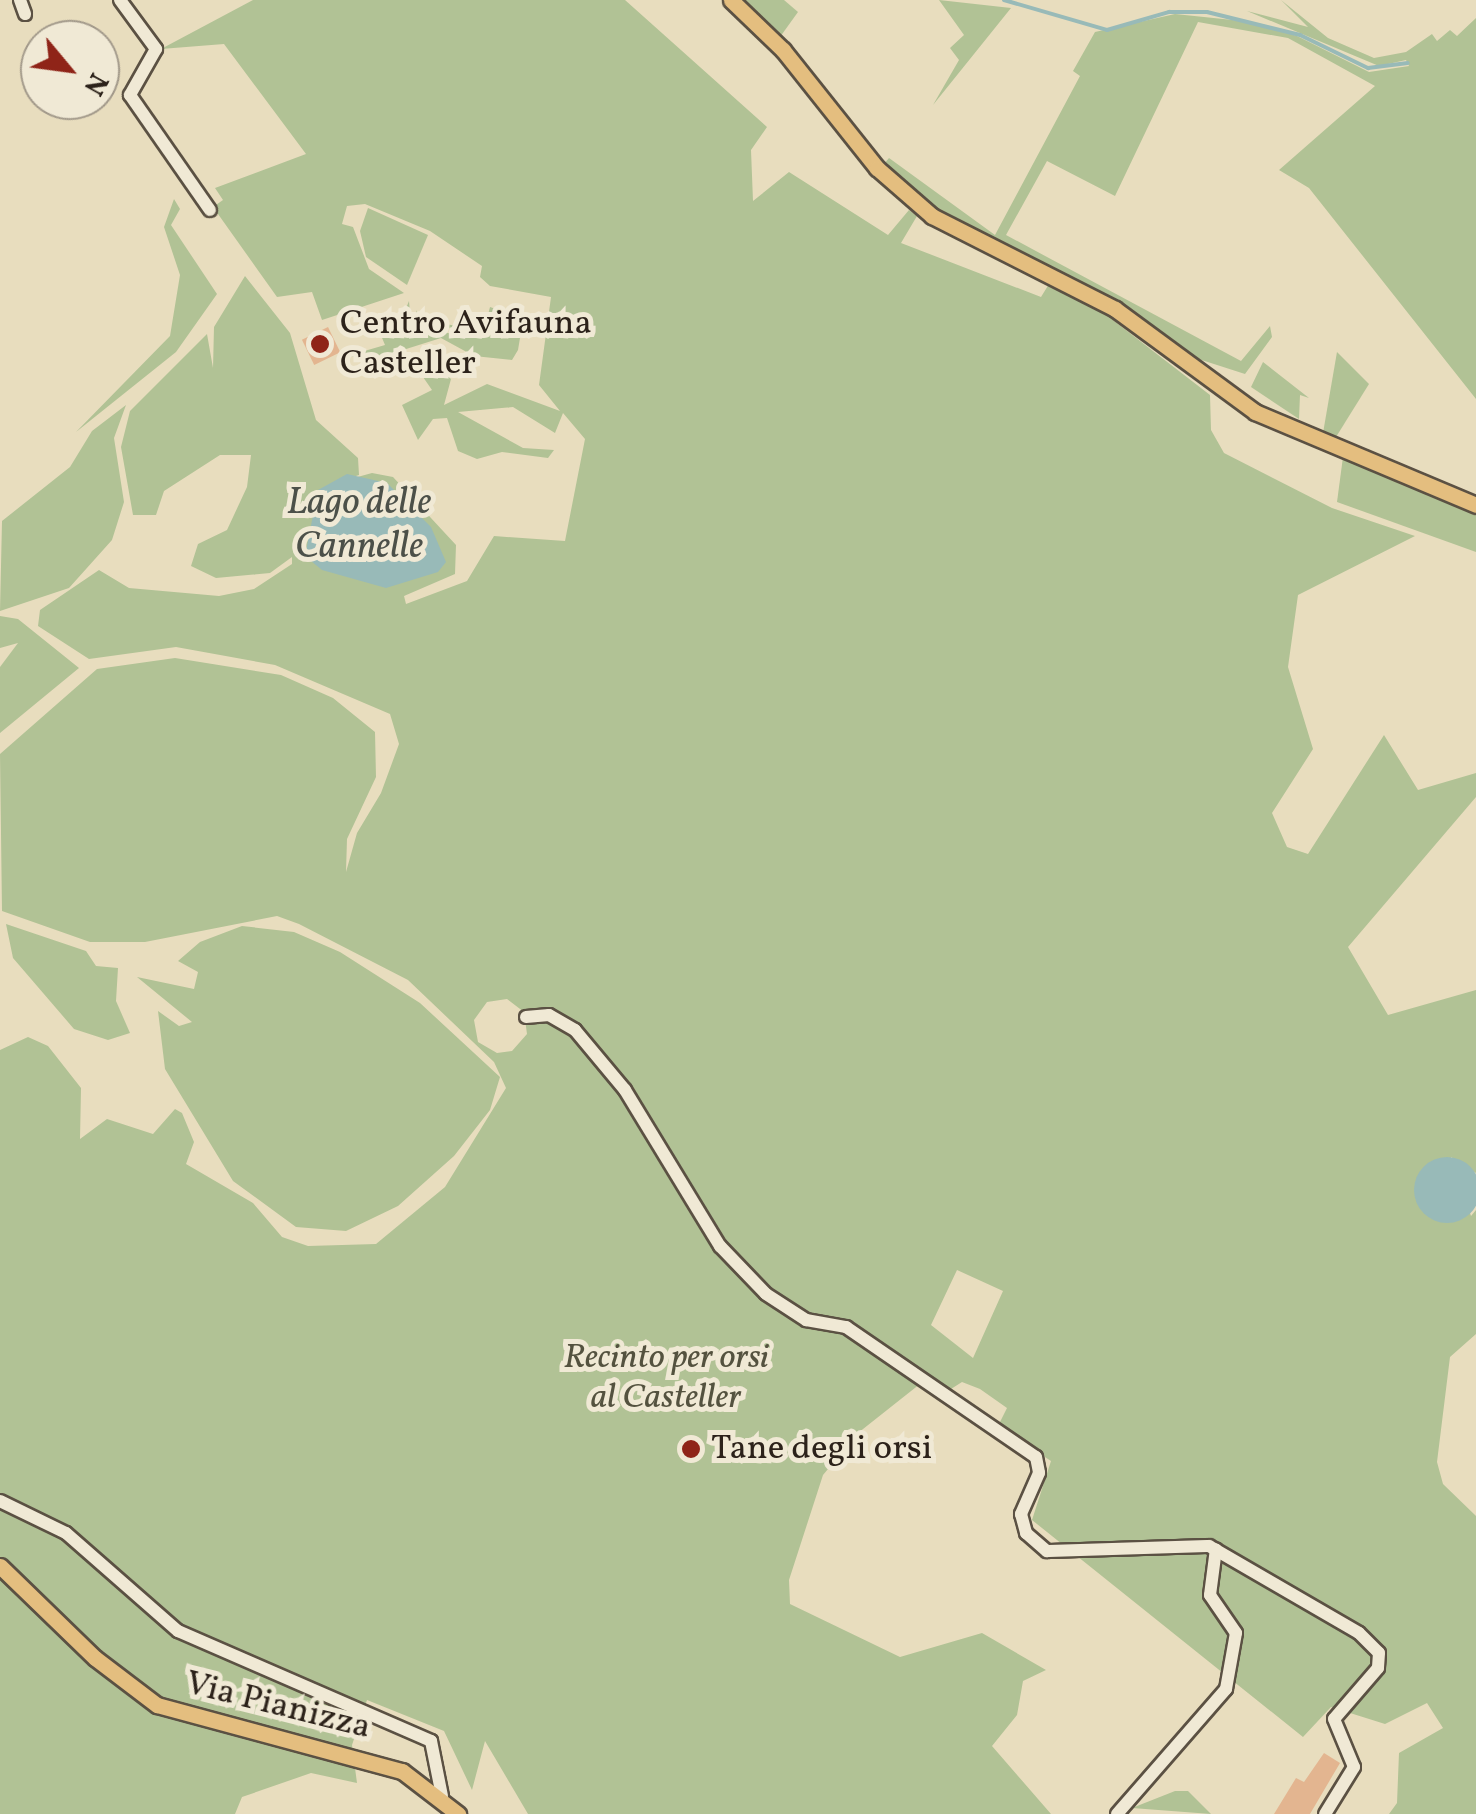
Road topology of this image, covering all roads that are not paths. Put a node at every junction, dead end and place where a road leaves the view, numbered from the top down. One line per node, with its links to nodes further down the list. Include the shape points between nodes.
1 (120, 0): 3 (street, via 156,49 130,95)
2 (731, 0): 4 (main road, via 784,50 877,168 932,216 1115,308 1255,412)
3 (210, 210)
4 (1476, 505)
5 (526, 1017): 7 (street, via 548,1014 575,1030 625,1090 720,1246 754,1285 806,1320 855,1333 1036,1457 1039,1472 1020,1514 1026,1533 1047,1551 1170,1542)
6 (0, 1500): 9 (street, via 66,1533 178,1631 431,1740)
7 (1216, 1549): 11 (street, via 1210,1595 1236,1633 1226,1689); 12 (street, via 1359,1632 1379,1653 1378,1668 1334,1719 1354,1767)
8 (0, 1566): 9 (main road, Via Pianizza, via 95,1658 157,1704 378,1762)
9 (442, 1796): 10 (main road, Via Pianizza)
10 (458, 1814)
11 (1116, 1814)
12 (1325, 1814)

